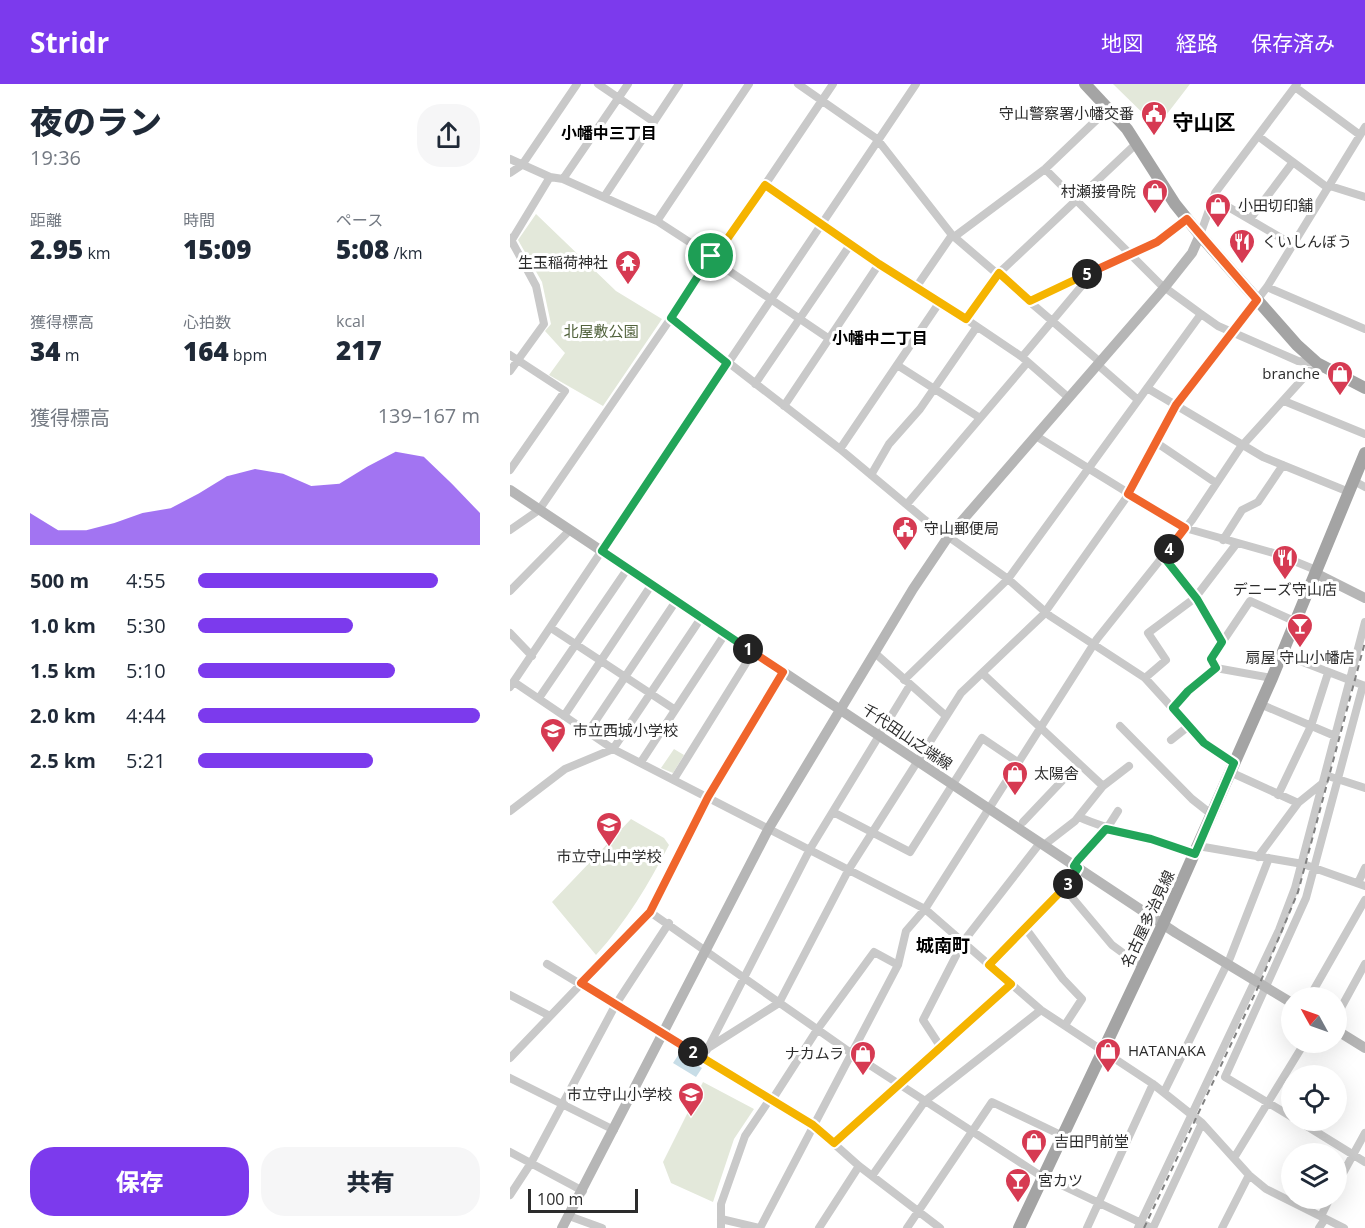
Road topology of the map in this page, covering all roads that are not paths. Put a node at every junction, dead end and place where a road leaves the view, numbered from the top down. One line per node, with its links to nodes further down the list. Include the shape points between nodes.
1 (577, 84): 22 (street)
2 (598, 84): 11 (street)
3 (628, 84): 11 (street)
4 (679, 84): 14 (street)
5 (750, 84): 35 (street)
6 (798, 84): 12 (street)
7 (833, 84): 12 (street)
8 (916, 84): 18 (street)
9 (1085, 84): 13 (main road)
10 (1296, 85): 16 (street); 17 (street)
11 (618, 98): 14 (street); 26 (street)
12 (822, 100): 18 (street); 27 (street)
13 (1109, 108): 19 (main road); 23 (street)
14 (654, 122): 29 (street)
15 (1365, 126): 16 (street)
16 (1360, 135): 28 (street)
17 (1258, 136): 21 (street); 31 (street)
18 (877, 139): 36 (street); 38 (street)
19 (1137, 143): 32 (street); 33 (main road)
20 (510, 159): 22 (street)
21 (1293, 162): 28 (street); 34 (street)
22 (522, 165): 24 (street); 25 (street)
23 (1045, 169): 32 (street); 38 (street)
24 (510, 173)
25 (550, 177): 26 (street); 39 (street)
26 (563, 179): 29 (street)
27 (765, 185): 36 (street); 43 (street, via 723,245)
28 (1329, 187): 30 (street); 41 (street)
29 (604, 197): 35 (street)
30 (1365, 197)
31 (1213, 198): 34 (street); 37 (street)
32 (1077, 200): 42 (street); 46 (street)
33 (1187, 219): 37 (main road); 42 (street, via 1157,242)
34 (1250, 219): 41 (street)
35 (657, 221): 43 (street)
36 (820, 223): 40 (street); 50 (street)
37 (1200, 235): 48 (street, via 1192,253); 51 (main road)
38 (953, 236): 46 (street); 47 (street)
39 (511, 240): 63 (street, via 536,286 544,324)
40 (850, 244): 44 (street); 56 (street)
41 (1293, 245): 49 (street)
42 (1130, 254): 45 (street); 48 (street)
43 (710, 257): 50 (street); 55 (street)
44 (879, 264): 47 (street); 62 (street)
45 (1095, 270): 52 (street); 58 (street)
46 (999, 273): 52 (street); 57 (street)
47 (917, 286): 53 (street)
48 (1165, 287): 54 (street); 67 (street)
49 (1267, 287): 51 (street); 60 (street)
50 (770, 300): 56 (street); 65 (street)
51 (1257, 300): 61 (street); 66 (main road)
52 (1030, 301): 58 (street)
53 (939, 303): 57 (street); 68 (street)
54 (1201, 314): 61 (street); 72 (street)
55 (671, 318): 65 (street); 95 (street)
56 (799, 319): 62 (street); 70 (street)
57 (966, 319): 59 (street)
58 (1054, 322): 64 (street); 67 (street)
59 (976, 328): 64 (street); 71 (street)
60 (1365, 329)
61 (1232, 332): 66 (street, via 1298,361); 77 (street)
62 (828, 338): 78 (street)
63 (514, 357): 69 (street); 88 (street, via 565,391)
64 (1024, 360): 74 (street); 79 (street)
65 (727, 363): 70 (street); 102 (street)
66 (1317, 363): 73 (main road); 76 (street)
67 (1099, 364): 74 (street); 75 (street)
68 (897, 365): 71 (street); 84 (street)
69 (510, 371)
70 (755, 384): 78 (street)
71 (935, 387): 79 (street); 89 (street)
72 (1147, 388): 75 (street); 77 (street)
73 (1365, 388)
74 (1069, 398): 81 (street)
75 (1138, 400): 87 (street)
76 (1284, 401): 80 (street); 83 (street)
77 (1176, 405): 82 (street); 83 (street)
78 (784, 406): 84 (street)
79 (980, 418): 94 (street)
80 (1365, 434)
81 (1036, 436): 87 (street); 99 (street)
82 (1157, 442): 90 (street); 93 (street)
83 (1242, 446): 86 (street); 90 (street)
84 (840, 449): 89 (street)
85 (1365, 453): 91 (main road, 名古屋多治見線)
86 (1283, 465): 91 (street); 100 (street, via 1258,502 1242,510)
87 (1089, 469): 93 (street); 106 (street)
88 (510, 470)
89 (871, 475): 94 (street)
90 (1216, 483): 96 (street)
91 (1356, 487): 105 (main road, 名古屋多治見線)
92 (510, 490): 95 (street, 千代田山之端線)
93 (1128, 494): 96 (street); 112 (street)
94 (907, 504): 99 (street)
95 (539, 510): 97 (street); 98 (street, 千代田山之端線)
96 (1185, 528): 100 (street); 103 (street)
97 (510, 530)
98 (570, 530): 102 (street, 千代田山之端線); 108 (street)
99 (948, 537): 106 (street); 123 (street)
100 (1223, 540): 101 (street)
101 (1237, 543): 105 (street, via 1278,554); 109 (street)
102 (602, 551): 104 (street, 千代田山之端線); 116 (street)
103 (1163, 556): 109 (street); 121 (street)
104 (628, 568): 107 (street, 千代田山之端線); 120 (street)
105 (1315, 572): 110 (street); 114 (main road, 名古屋多治見線)
106 (1008, 579): 112 (street); 136 (street)
107 (652, 584): 111 (street, 千代田山之端線); 126 (street)
108 (510, 591)
109 (1195, 598): 119 (street); 132 (street, via 1148,633 1166,660)
110 (1365, 598)
111 (676, 601): 113 (street, 千代田山之端線); 131 (street)
112 (1045, 612): 121 (street); 129 (street)
113 (701, 618): 118 (street, 千代田山之端線); 138 (street)
114 (1294, 621): 119 (street, via 1250,601); 124 (main road, 名古屋多治見線)
115 (1365, 622): 135 (street)
116 (551, 628): 120 (street); 125 (street)
117 (510, 633): 125 (street)
118 (725, 634): 122 (street, 千代田山之端線); 142 (street)
119 (1222, 642): 127 (street, via 1211,659)
120 (575, 645): 126 (street); 139 (street)
121 (1094, 645): 132 (street); 149 (street)
122 (753, 652): 128 (street, 千代田山之端線); 163 (street)
123 (876, 654): 136 (street); 143 (street)
124 (1282, 654): 130 (street); 133 (main road, 名古屋多治見線)
125 (532, 656): 134 (street)
126 (600, 661): 131 (street); 144 (street)
127 (1216, 668): 133 (street); 141 (street)
128 (783, 672): 143 (street, 千代田山之端線); 168 (street)
129 (982, 673): 145 (street, via 961,693); 149 (street)
130 (1329, 673): 135 (street); 148 (street)
131 (625, 678): 138 (street); 150 (street)
132 (1145, 678): 141 (street)
133 (1272, 678): 140 (main road, 名古屋多治見線)
134 (513, 681): 139 (street)
135 (1350, 681): 137 (street); 152 (street)
136 (907, 682): 145 (street); 151 (street)
137 (1364, 686): 162 (street)
138 (649, 694): 142 (street); 154 (street)
139 (539, 698): 144 (street)
140 (1260, 704): 148 (street); 160 (main road, 名古屋多治見線)
141 (1173, 708): 146 (street)
142 (674, 709): 155 (street)
143 (841, 710): 151 (street, 千代田山之端線); 177 (street)
144 (564, 716): 150 (street)
145 (946, 716): 156 (street)
146 (1190, 725): 153 (street); 160 (street)
147 (1120, 726): 174 (street)
148 (1311, 726): 152 (street); 167 (street)
149 (1041, 728): 157 (street); 158 (street)
150 (588, 732): 154 (street)
151 (879, 736): 156 (street, 千代田山之端線); 173 (street)
152 (1335, 736): 161 (street)
153 (1171, 740)
154 (613, 749): 155 (street); 171 (street, via 565,769)
155 (641, 762): 163 (street)
156 (918, 762): 164 (street, 千代田山之端線); 179 (street)
157 (1019, 763): 164 (street, via 982,738); 170 (street)
158 (1078, 764): 165 (street); 176 (street)
159 (1129, 766): 165 (street)
160 (1232, 767): 167 (street); 174 (main road, 名古屋多治見線)
161 (1324, 778): 162 (street); 169 (street); 185 (street)
162 (1339, 778): 166 (street); 187 (street)
163 (674, 779): 168 (street)
164 (952, 785): 170 (street, 千代田山之端線); 179 (street, via 910,852)
165 (1103, 786): 175 (street)
166 (1365, 788)
167 (1278, 795): 169 (street)
168 (708, 797): 177 (street); 194 (street)
169 (1298, 803): 183 (street)
170 (989, 809): 180 (street, 千代田山之端線); 193 (street)
171 (510, 811)
172 (1118, 811): 178 (street)
173 (833, 812): 179 (street); 181 (street)
174 (1211, 814): 182 (main road, 名古屋多治見線)
175 (1079, 817): 178 (street); 180 (street)
176 (1023, 822)
177 (769, 828): 181 (street); 199 (street)
178 (1106, 829): 182 (street); 186 (street)
179 (871, 832): 189 (street)
180 (1042, 844): 186 (street, 千代田山之端線); 198 (street)
181 (810, 849): 189 (street); 206 (street)
182 (1196, 850): 183 (street); 196 (main road, 名古屋多治見線)
183 (1258, 857): 184 (street)
184 (1269, 858): 185 (street); 201 (street)
185 (1303, 864): 187 (street); 207 (street)
186 (1076, 867): 191 (street); 196 (street, 千代田山之端線)
187 (1316, 867): 190 (street); 210 (street)
188 (1365, 868): 190 (street)
189 (849, 869): 193 (street); 215 (street)
190 (1361, 885)
191 (1065, 889): 197 (street); 205 (street, via 1112,945)
192 (1365, 900): 211 (street)
193 (925, 909): 198 (street); 203 (street, via 906,931)
194 (650, 912): 195 (street); 208 (street)
195 (669, 923): 199 (street); 216 (street)
196 (1163, 924): 201 (street, 千代田山之端線); 205 (main road, 名古屋多治見線)
197 (1026, 928): 204 (street); 219 (street, via 1082,999)
198 (963, 942): 204 (street); 223 (street, via 923,1020)
199 (706, 952): 206 (street); 221 (street)
200 (547, 963): 208 (street)
201 (1226, 963): 207 (street, 千代田山之端線); 234 (street)
202 (1365, 964): 214 (street)
203 (897, 965): 220 (street, via 874,952); 227 (street)
204 (989, 965): 209 (street)
205 (1142, 967): 226 (main road, 名古屋多治見線)
206 (743, 979): 215 (street); 225 (street)
207 (1255, 981): 210 (street, 千代田山之端線); 240 (street)
208 (581, 983): 216 (street); 218 (street)
209 (1011, 984): 217 (street); 223 (street)
210 (1267, 987): 213 (street, 千代田山之端線); 237 (street, via 1225,1077)
211 (1315, 987)
212 (510, 995): 218 (street)
213 (1281, 996)
214 (1347, 997)
215 (780, 1003): 220 (street); 225 (street)
216 (616, 1004): 221 (street); 238 (street)
217 (1041, 1010): 219 (street); 236 (street)
218 (550, 1016): 230 (street)
219 (1065, 1024): 226 (street)
220 (817, 1030): 227 (street); 235 (street)
221 (663, 1034): 229 (street); 243 (street)
222 (1347, 1037): 224 (street)
223 (940, 1046): 232 (street)
224 (1365, 1048)
225 (707, 1050): 229 (street)
226 (1103, 1050): 233 (street); 247 (main road, 名古屋多治見線)
227 (851, 1053): 232 (street); 242 (street)
228 (1298, 1053): 237 (street)
229 (697, 1055): 235 (street)
230 (510, 1058)
231 (510, 1078): 238 (street)
232 (899, 1084): 236 (street); 248 (street)
233 (1153, 1084): 234 (street); 261 (street)
234 (1164, 1092): 240 (street)
235 (771, 1100): 242 (street); 266 (street, via 745,1136 721,1204)
236 (925, 1101): 244 (street); 257 (street)
237 (1268, 1103): 239 (street); 251 (street)
238 (562, 1105): 243 (street); 253 (street)
239 (1281, 1111)
240 (1191, 1114): 241 (street); 267 (street)
241 (1202, 1123): 251 (street); 277 (street)
242 (813, 1125): 248 (street); 271 (street)
243 (614, 1130): 259 (street)
244 (971, 1131): 247 (street, via 992,1102); 258 (street); 263 (street)
245 (1315, 1131): 250 (street)
246 (1365, 1133): 250 (street)
247 (1063, 1136): 258 (main road, 名古屋多治見線)
248 (834, 1143): 254 (street)
249 (510, 1152): 253 (street)
250 (1353, 1155): 252 (street); 255 (street)
251 (1234, 1158): 256 (street)
252 (1365, 1162)
253 (531, 1163): 259 (street); 260 (street)
254 (859, 1166): 257 (street); 272 (street)
255 (1347, 1166)
256 (1249, 1175): 265 (street, via 1266,1189); 278 (street)
257 (872, 1176): 263 (street)
258 (1043, 1176): 261 (street); 275 (main road, 名古屋多治見線)
259 (583, 1191): 264 (street)
260 (510, 1195)
261 (1097, 1202): 267 (street); 276 (street)
262 (1326, 1209): 265 (street)
263 (917, 1210): 273 (street); 274 (street)
264 (569, 1216): 268 (street); 269 (street)
265 (1323, 1217): 279 (street); 280 (street)
266 (721, 1219): 270 (street); 271 (street)
267 (1139, 1225): 277 (street)
268 (562, 1228)
269 (602, 1228)
270 (720, 1228)
271 (760, 1228)
272 (819, 1228)
273 (907, 1228)
274 (940, 1228)
275 (1019, 1228)
276 (1086, 1228)
277 (1153, 1228)
278 (1222, 1228)
279 (1319, 1228)
280 (1344, 1228)

